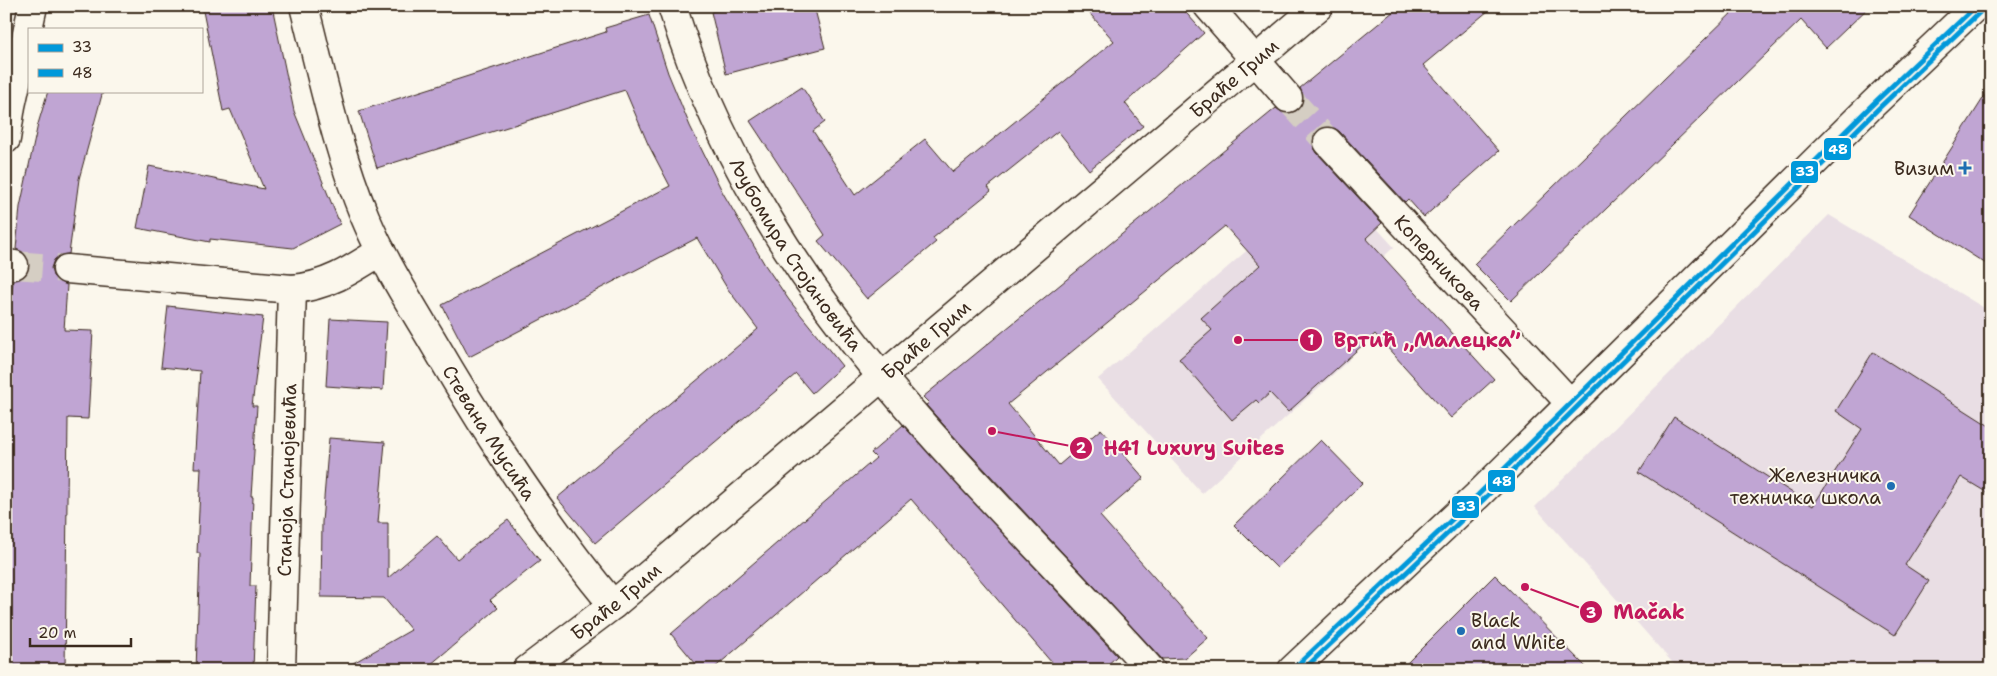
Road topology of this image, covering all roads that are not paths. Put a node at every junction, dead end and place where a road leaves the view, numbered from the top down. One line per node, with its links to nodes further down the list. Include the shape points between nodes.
1 (33, 6): 7 (street)
2 (304, 6): 13 (street, Стевана Мусића, via 344,157)
3 (672, 6): 16 (street, Љубомира Стојановића, via 711,113 735,162 825,302)
4 (1208, 6): 9 (street)
5 (1319, 6): 9 (street, Браће Грим)
6 (1976, 6): 17 (street)
7 (28, 28)
8 (28, 29): 11 (street)
9 (1256, 61): 10 (street); 16 (street, Браће Грим)
10 (1288, 98)
11 (6, 139)
12 (1328, 142): 17 (street, Коперникова)
13 (380, 251): 15 (street, via 323,284); 18 (street, Стевана Мусића, via 505,460 539,510)
14 (67, 269): 15 (street)
15 (292, 289): 19 (street, Станоја Станојевића)
16 (881, 376): 18 (street, Браће Грим); 21 (street, Љубомира Стојановића)
17 (1571, 404): 22 (street)
18 (614, 605): 20 (street, Браће Грим)
19 (280, 670)
20 (527, 670)
21 (1151, 670)
22 (1292, 670)

